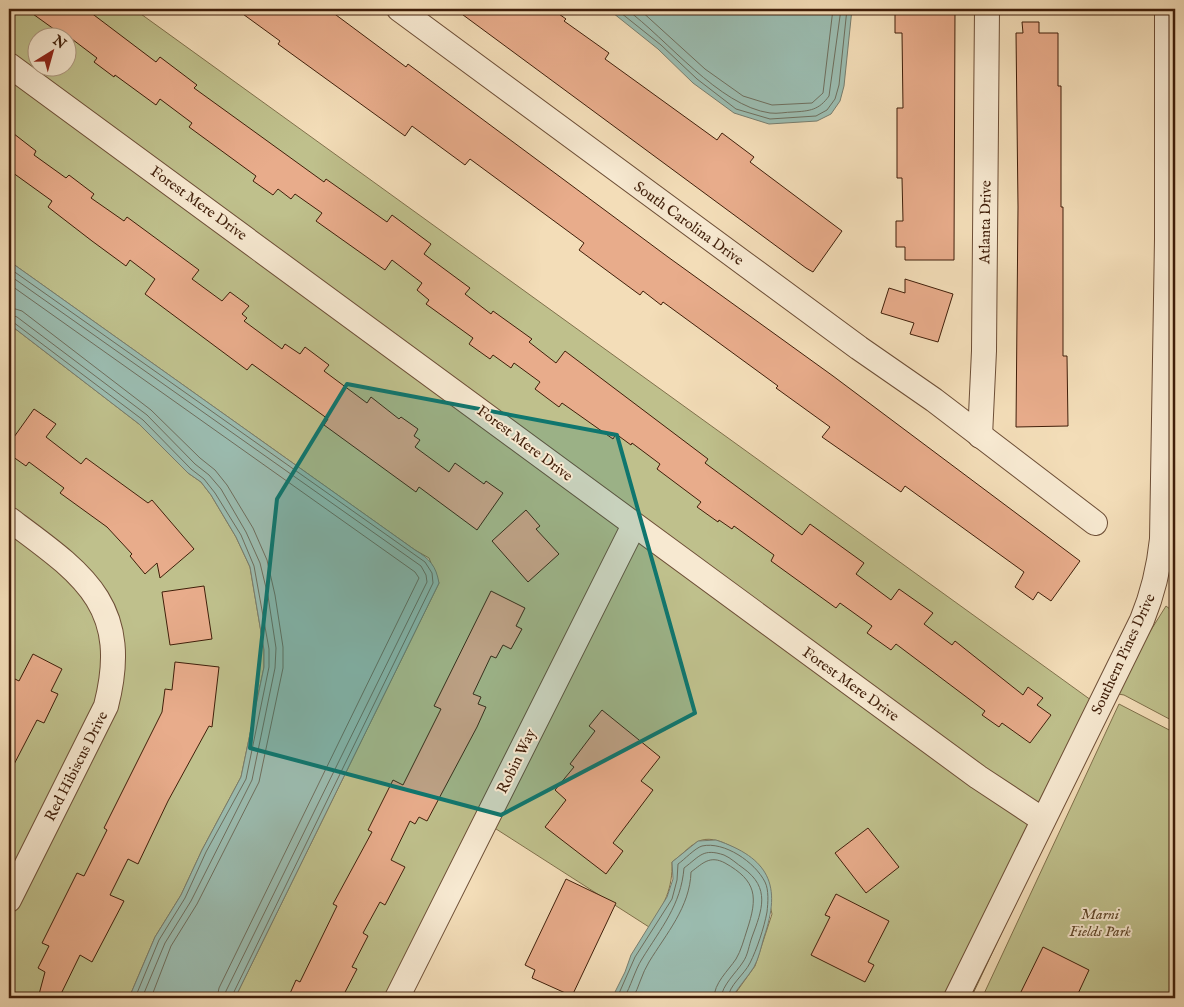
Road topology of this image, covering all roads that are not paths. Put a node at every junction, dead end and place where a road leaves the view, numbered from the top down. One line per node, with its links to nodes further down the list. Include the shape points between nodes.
1 (399, 9): 5 (street, South Carolina Drive)
2 (987, 9): 5 (street, Atlanta Drive, via 984,351)
3 (1167, 9): 9 (street, Southern Pines Drive, via 1167,249 1159,567 1142,620)
4 (9, 65): 8 (street, Forest Mere Drive)
5 (980, 436): 7 (street)
6 (9, 519): 10 (street, Red Hibiscus Drive, via 90,586 108,622 114,658 106,706)
7 (1095, 523)
8 (634, 525): 9 (street, Forest Mere Drive, via 978,777); 11 (street, Robin Way)
9 (1043, 820): 12 (street, Southern Pines Drive)
10 (9, 900)
11 (397, 998)
12 (956, 998)

